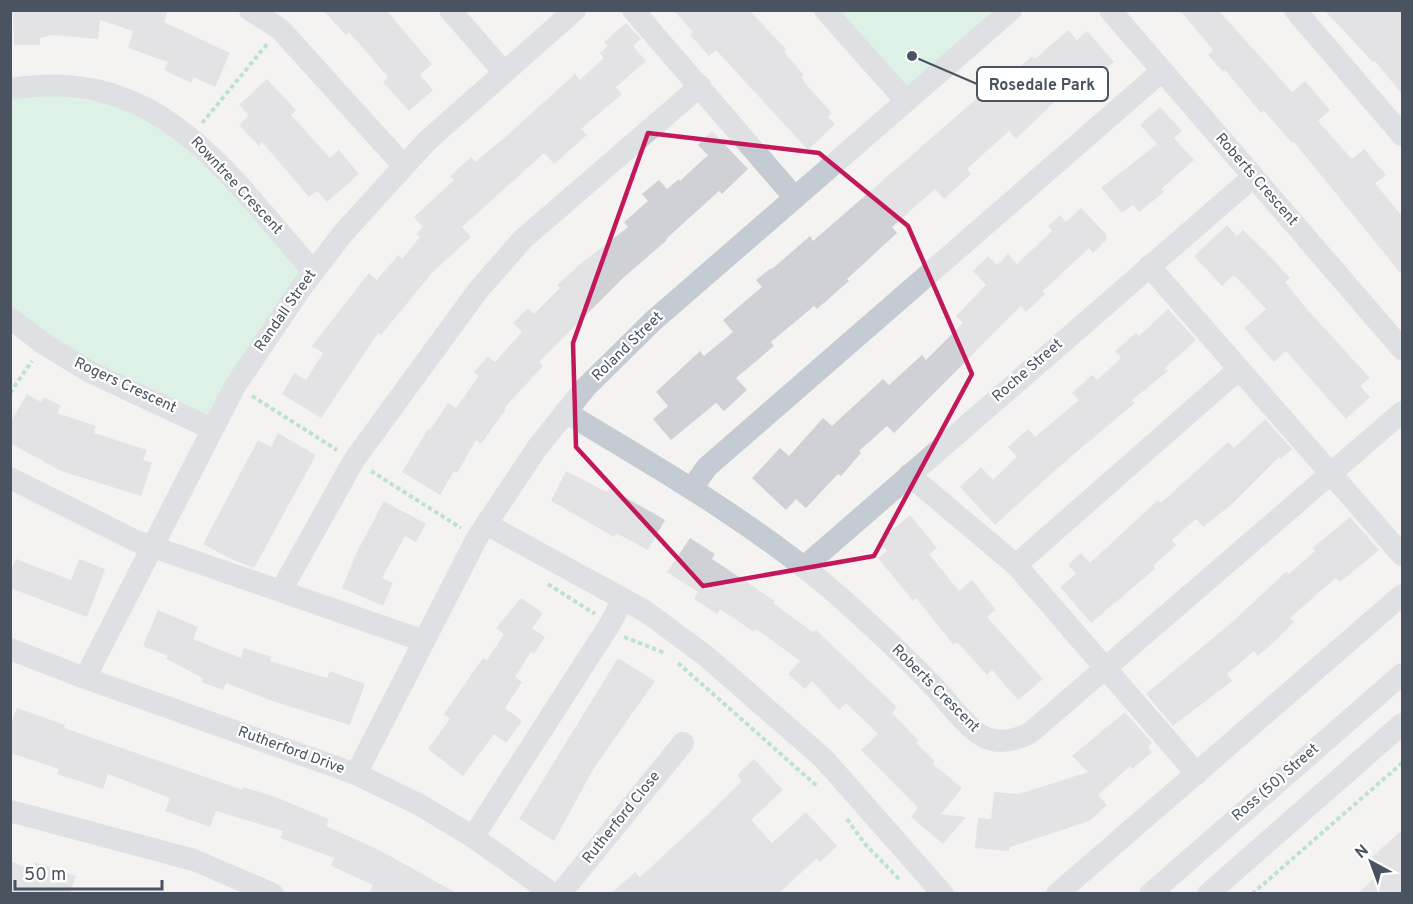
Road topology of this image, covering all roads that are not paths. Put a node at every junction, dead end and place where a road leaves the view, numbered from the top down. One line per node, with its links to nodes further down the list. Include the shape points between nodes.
1 (250, 10): 15 (street, via 280,29)
2 (450, 10): 10 (street)
3 (575, 10): 10 (street, Randall Street)
4 (633, 10): 11 (street)
5 (825, 10): 13 (street)
6 (1011, 10): 13 (street, Roland Street)
7 (1110, 10): 9 (street, Roberts Crescent)
8 (1294, 10): 14 (street)
9 (1162, 71): 16 (street, Roberts Crescent); 29 (street, via 707,467)
10 (504, 72): 15 (street, Randall Street)
11 (699, 86): 17 (street); 35 (street, via 523,239 479,289 354,460)
12 (10, 89): 19 (street, Rowntree Crescent, via 77,87 126,98 157,113 214,159)
13 (906, 102): 17 (street, Roland Street)
14 (1402, 135)
15 (404, 165): 19 (street, Randall Street)
16 (1253, 177): 18 (street, Roche Street); 21 (street, Roberts Crescent)
17 (795, 198): 23 (street, Roland Street, via 653,321)
18 (1149, 266): 22 (street); 27 (street, Roche Street)
19 (313, 272): 25 (street, Randall Street, via 235,386)
20 (10, 318): 25 (street, Rogers Crescent, via 90,372)
21 (1402, 349)
22 (1239, 369): 26 (street); 33 (street)
23 (565, 412): 29 (street, Roberts Crescent); 30 (street, Roland Street, via 518,473)
24 (1402, 412): 26 (street, Roberts Crescent)
25 (212, 429): 31 (street, Randall Street)
26 (1332, 473): 32 (street); 40 (street, Roberts Crescent)
27 (909, 475): 33 (street); 34 (street, Roche Street)
28 (10, 478): 31 (street)
29 (692, 488): 34 (street, Roberts Crescent)
30 (486, 524): 37 (street); 38 (street, Roland Street)
31 (152, 546): 35 (street); 42 (street, Randall Street)
32 (1402, 555)
33 (1016, 565): 40 (street)
34 (804, 567): 40 (street, Roberts Crescent, via 905,657 969,726 989,739 1019,739 1030,733)
35 (282, 590): 38 (street)
36 (1402, 596): 46 (street)
37 (622, 599): 48 (street, via 610,624); 52 (street, via 706,656 824,758)
38 (424, 641): 45 (street, Roland Street)
39 (10, 649): 42 (street, Rutherford Drive)
40 (1106, 669): 46 (street)
41 (1402, 674): 54 (street, Ross (50) Street)
42 (85, 678): 45 (street, Rutherford Drive)
43 (1402, 724): 55 (street)
44 (683, 743): 51 (street, Rutherford Close)
45 (356, 774): 48 (street, Rutherford Drive, via 420,805)
46 (1197, 774): 53 (street)
47 (10, 811): 49 (street, via 194,860)
48 (473, 837): 50 (street, Rutherford Drive)
49 (273, 894)
50 (552, 894)
51 (560, 894)
52 (943, 894)
53 (1057, 894)
54 (1150, 894)
55 (1208, 894)

